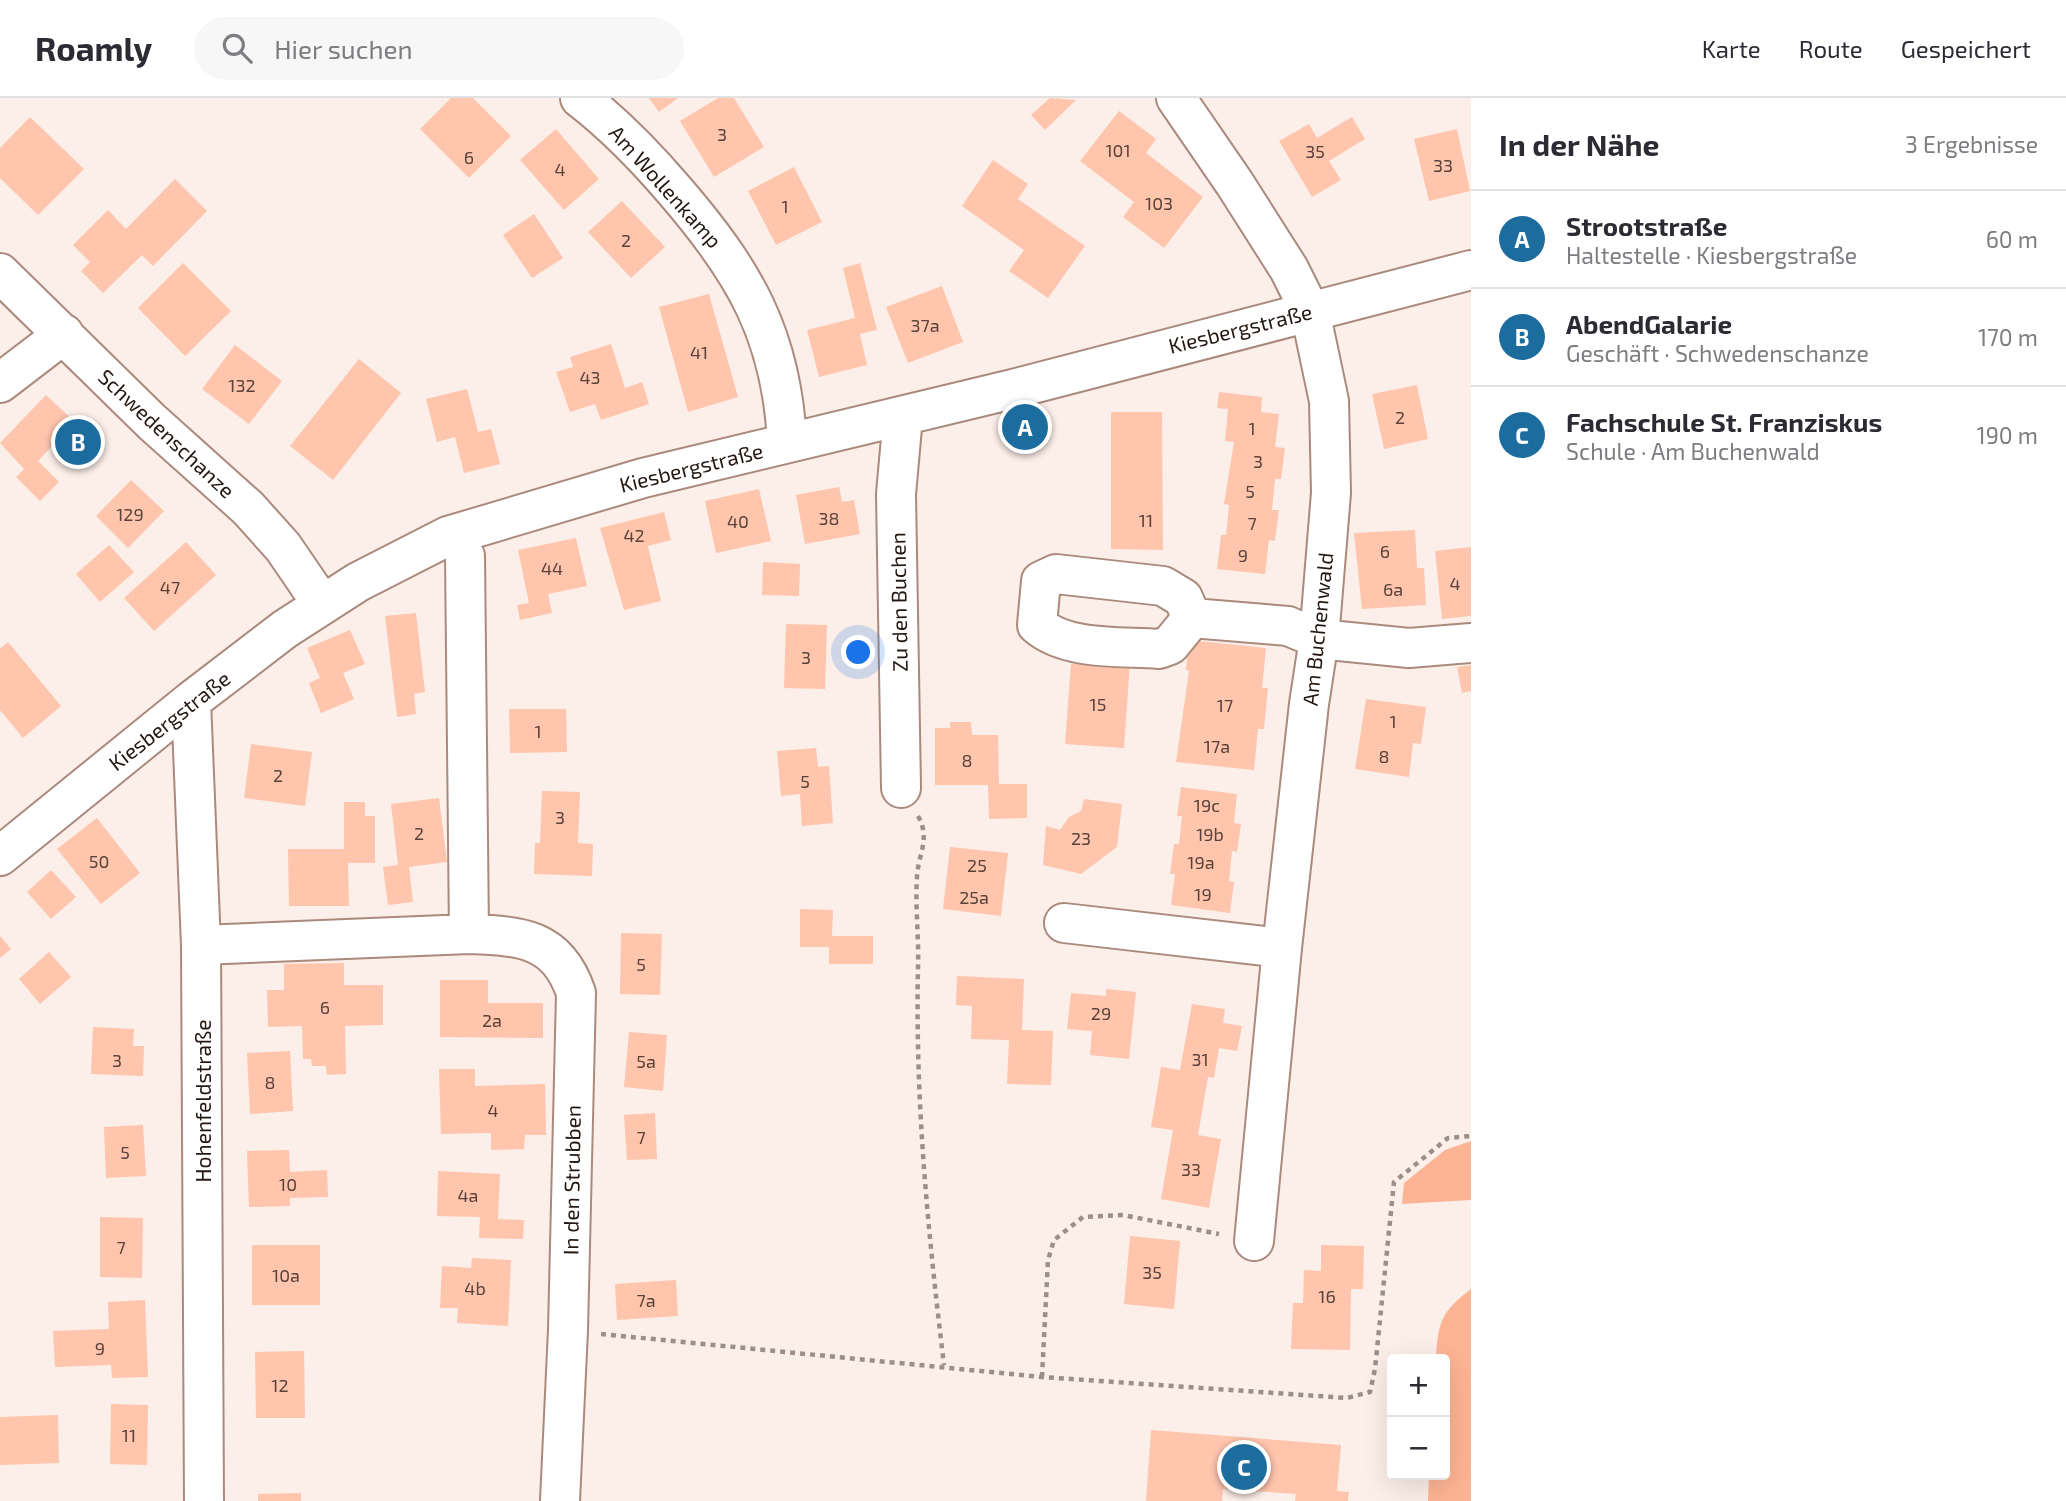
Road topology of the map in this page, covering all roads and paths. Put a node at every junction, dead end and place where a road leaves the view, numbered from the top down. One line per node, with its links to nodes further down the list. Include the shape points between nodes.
1 (580, 98): 9 (street, Am Wollenkamp, via 652,164 717,239 748,290 768,334 785,397)
2 (1176, 98): 5 (street, Am Buchenwald, via 1289,268)
3 (1471, 270): 5 (street, Kiesbergstraße)
4 (0, 273): 6 (street, Schwedenschanze)
5 (1310, 311): 8 (street, Kiesbergstraße); 13 (street, Am Buchenwald, via 1329,401 1332,455)
6 (64, 334): 7 (street); 11 (street, Schwedenschanze, via 248,508 283,547)
7 (0, 383)
8 (903, 415): 9 (street, Kiesbergstraße); 16 (street, Zu den Buchen, via 895,494)
9 (787, 443): 11 (street, Kiesbergstraße, via 476,525 427,544)
10 (465, 556): 19 (street)
11 (322, 604): 15 (street, Kiesbergstraße)
12 (1192, 618): 13 (street, via 1288,626)
13 (1319, 639): 14 (street, via 1409,648); 21 (street, Am Buchenwald)
14 (1471, 643)
15 (191, 701): 17 (street, Kiesbergstraße); 20 (street, Hohenfeldstraße)
16 (901, 788): 25 (path, via 920,820 926,841 917,876 917,1047)
17 (0, 856)
18 (1064, 923): 21 (street)
19 (469, 934): 20 (street, In den Strubben); 24 (street, In den Strubben, via 512,936 538,943 558,959 576,993)
20 (201, 945): 27 (street, Hohenfeldstraße)
21 (1282, 947): 23 (street, Am Buchenwald)
22 (1471, 1136): 26 (path, via 1448,1138 1394,1182 1370,1392 1347,1398)
23 (1254, 1241): 26 (path, via 1123,1215 1083,1217 1054,1240 1048,1260)
24 (568, 1330): 25 (path); 28 (street, In den Strubben)
25 (944, 1365): 26 (path)
26 (1042, 1377)
27 (204, 1501)
28 (560, 1501)

